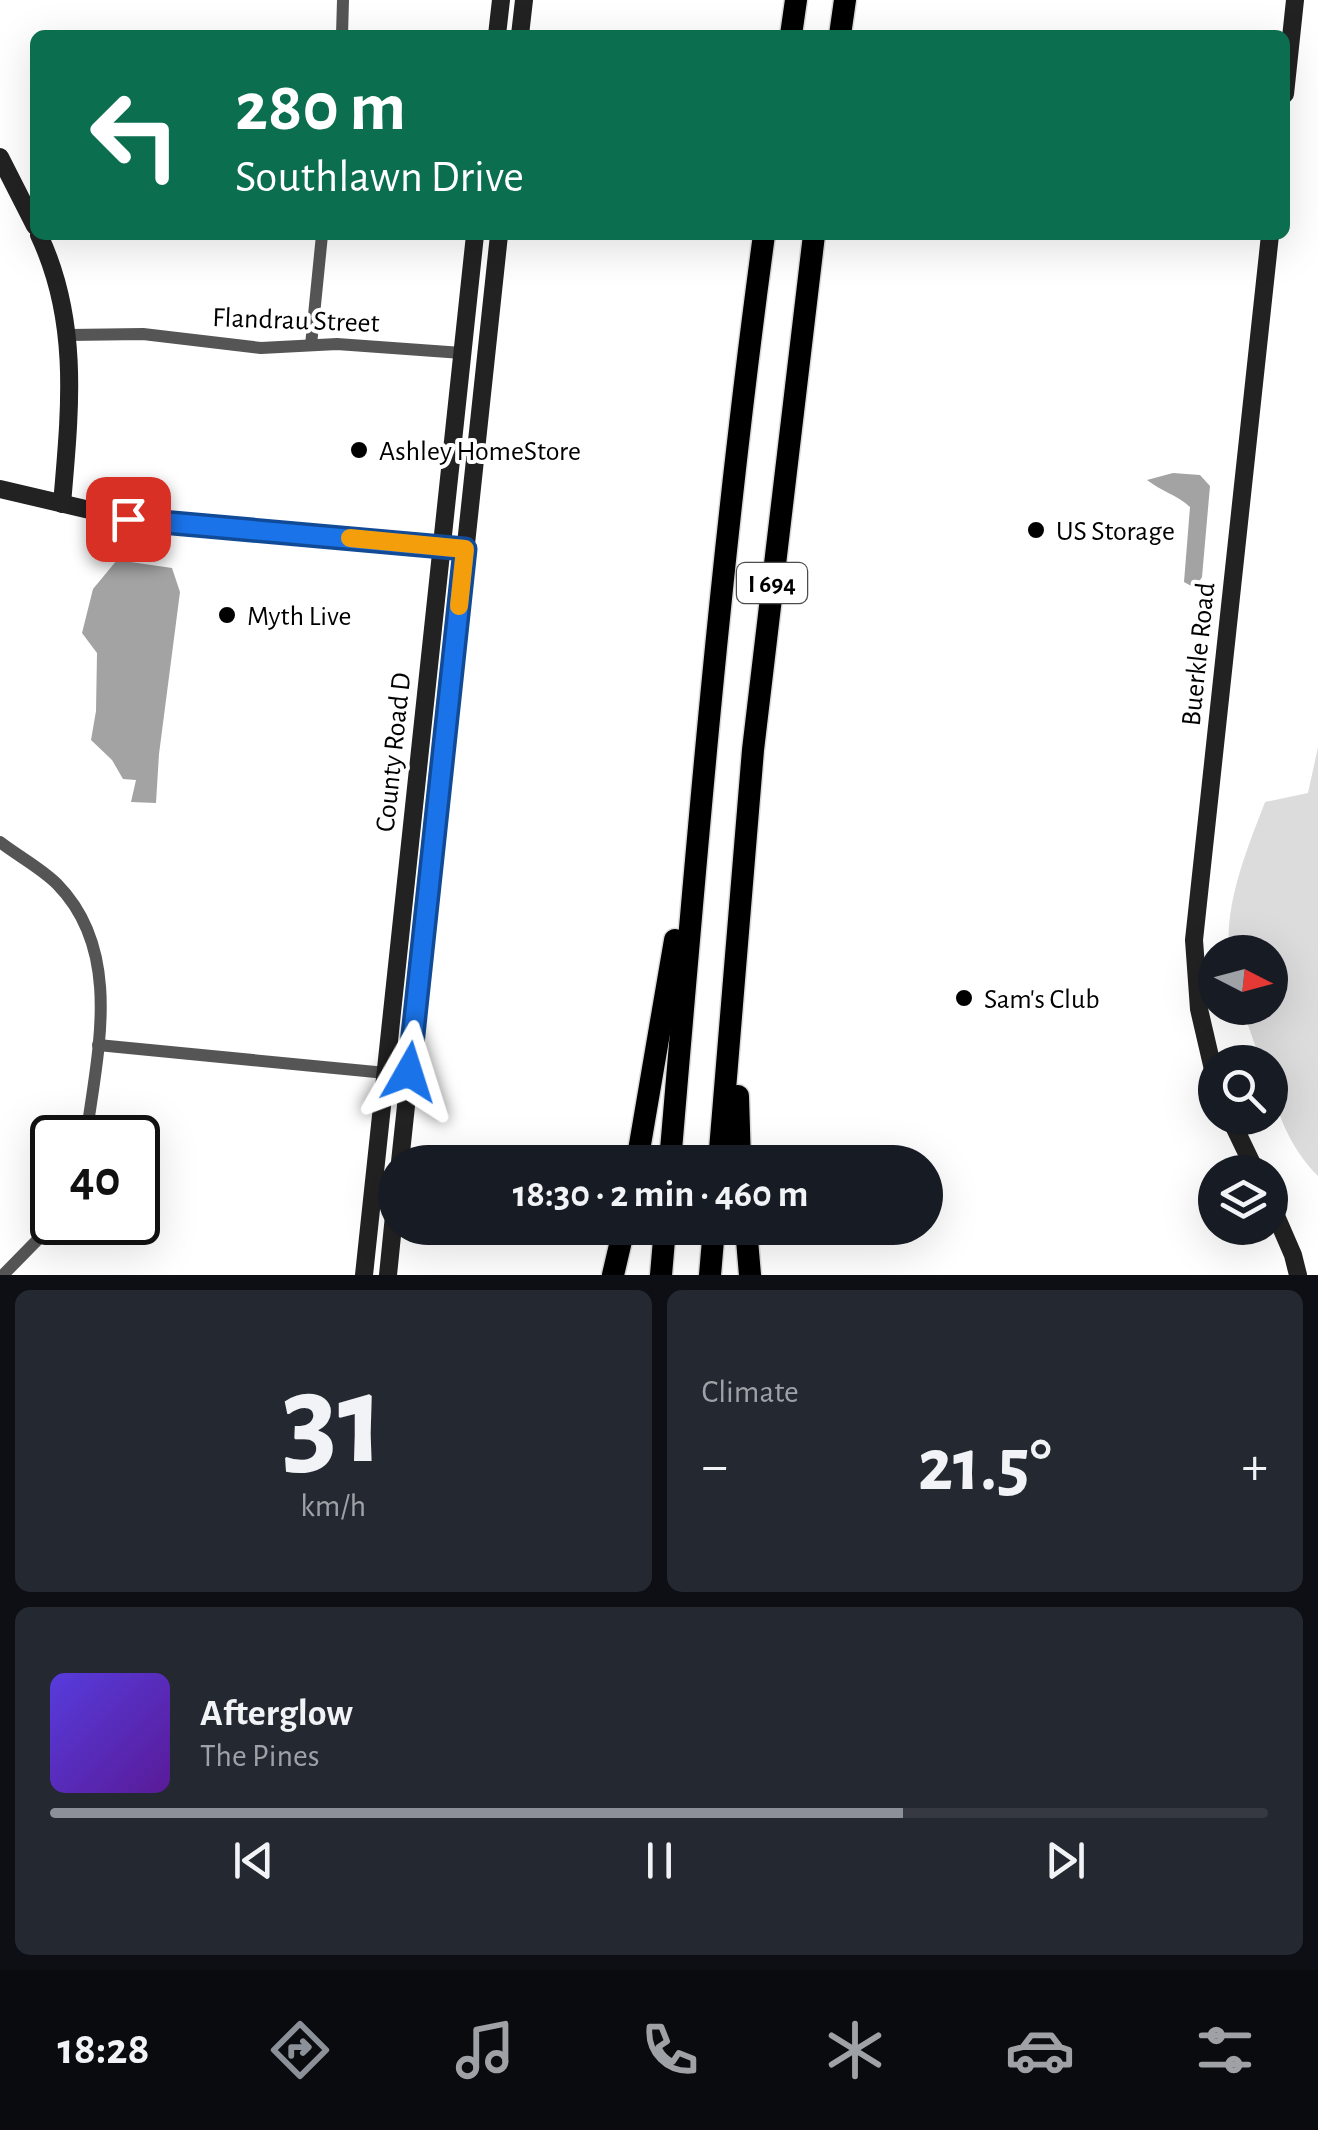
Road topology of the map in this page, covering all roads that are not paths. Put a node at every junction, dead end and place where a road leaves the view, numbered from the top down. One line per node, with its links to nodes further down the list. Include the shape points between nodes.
1 (343, 0): 7 (street)
2 (500, 0): 8 (street)
3 (524, 0): 9 (street)
4 (796, 0): 10 (highway)
5 (845, 0): 11 (highway)
6 (1295, 0): 12 (street)
7 (342, 30)
8 (497, 30)
9 (521, 30)
10 (793, 30)
11 (841, 30)
12 (1290, 47)
13 (0, 157): 14 (street)
14 (30, 216)
15 (42, 240): 22 (street)
16 (322, 240): 23 (street)
17 (474, 240): 24 (street, County Road D)
18 (498, 240): 28 (street, County Road D)
19 (763, 240): 29 (highway, I 694)
20 (813, 240): 31 (highway, I 694)
21 (1269, 240): 33 (street, Buerkle Road, via 1194,940)
22 (69, 335): 23 (street, Flandrau Street, via 143,334 262,348); 26 (street)
23 (311, 345): 24 (street, Flandrau Street)
24 (462, 353): 27 (street, County Road D)
25 (0, 489): 26 (street)
26 (62, 504): 27 (street, via 128,519)
27 (441, 546): 28 (street); 35 (street, County Road D)
28 (465, 549): 34 (street, County Road D)
29 (700, 794): 38 (highway); 39 (highway, I 694)
30 (0, 842): 32 (street, via 56,884 88,932 101,980)
31 (738, 932): 40 (highway, I 694); 41 (highway)
32 (98, 1045): 35 (street); 36 (street)
33 (1207, 1045)
34 (409, 1072): 35 (street); 37 (street, County Road D)
35 (386, 1073): 50 (street, County Road D)
36 (89, 1115)
37 (402, 1145)
38 (640, 1145)
39 (671, 1145)
40 (720, 1145)
41 (740, 1145)
42 (1288, 1242): 56 (street)
43 (33, 1245): 49 (street)
44 (391, 1245): 51 (street)
45 (620, 1245): 52 (highway)
46 (664, 1245): 53 (highway)
47 (713, 1245): 54 (highway)
48 (747, 1245): 55 (highway)
49 (3, 1275)
50 (364, 1275)
51 (388, 1275)
52 (613, 1275)
53 (661, 1275)
54 (710, 1275)
55 (750, 1275)
56 (1298, 1275)

